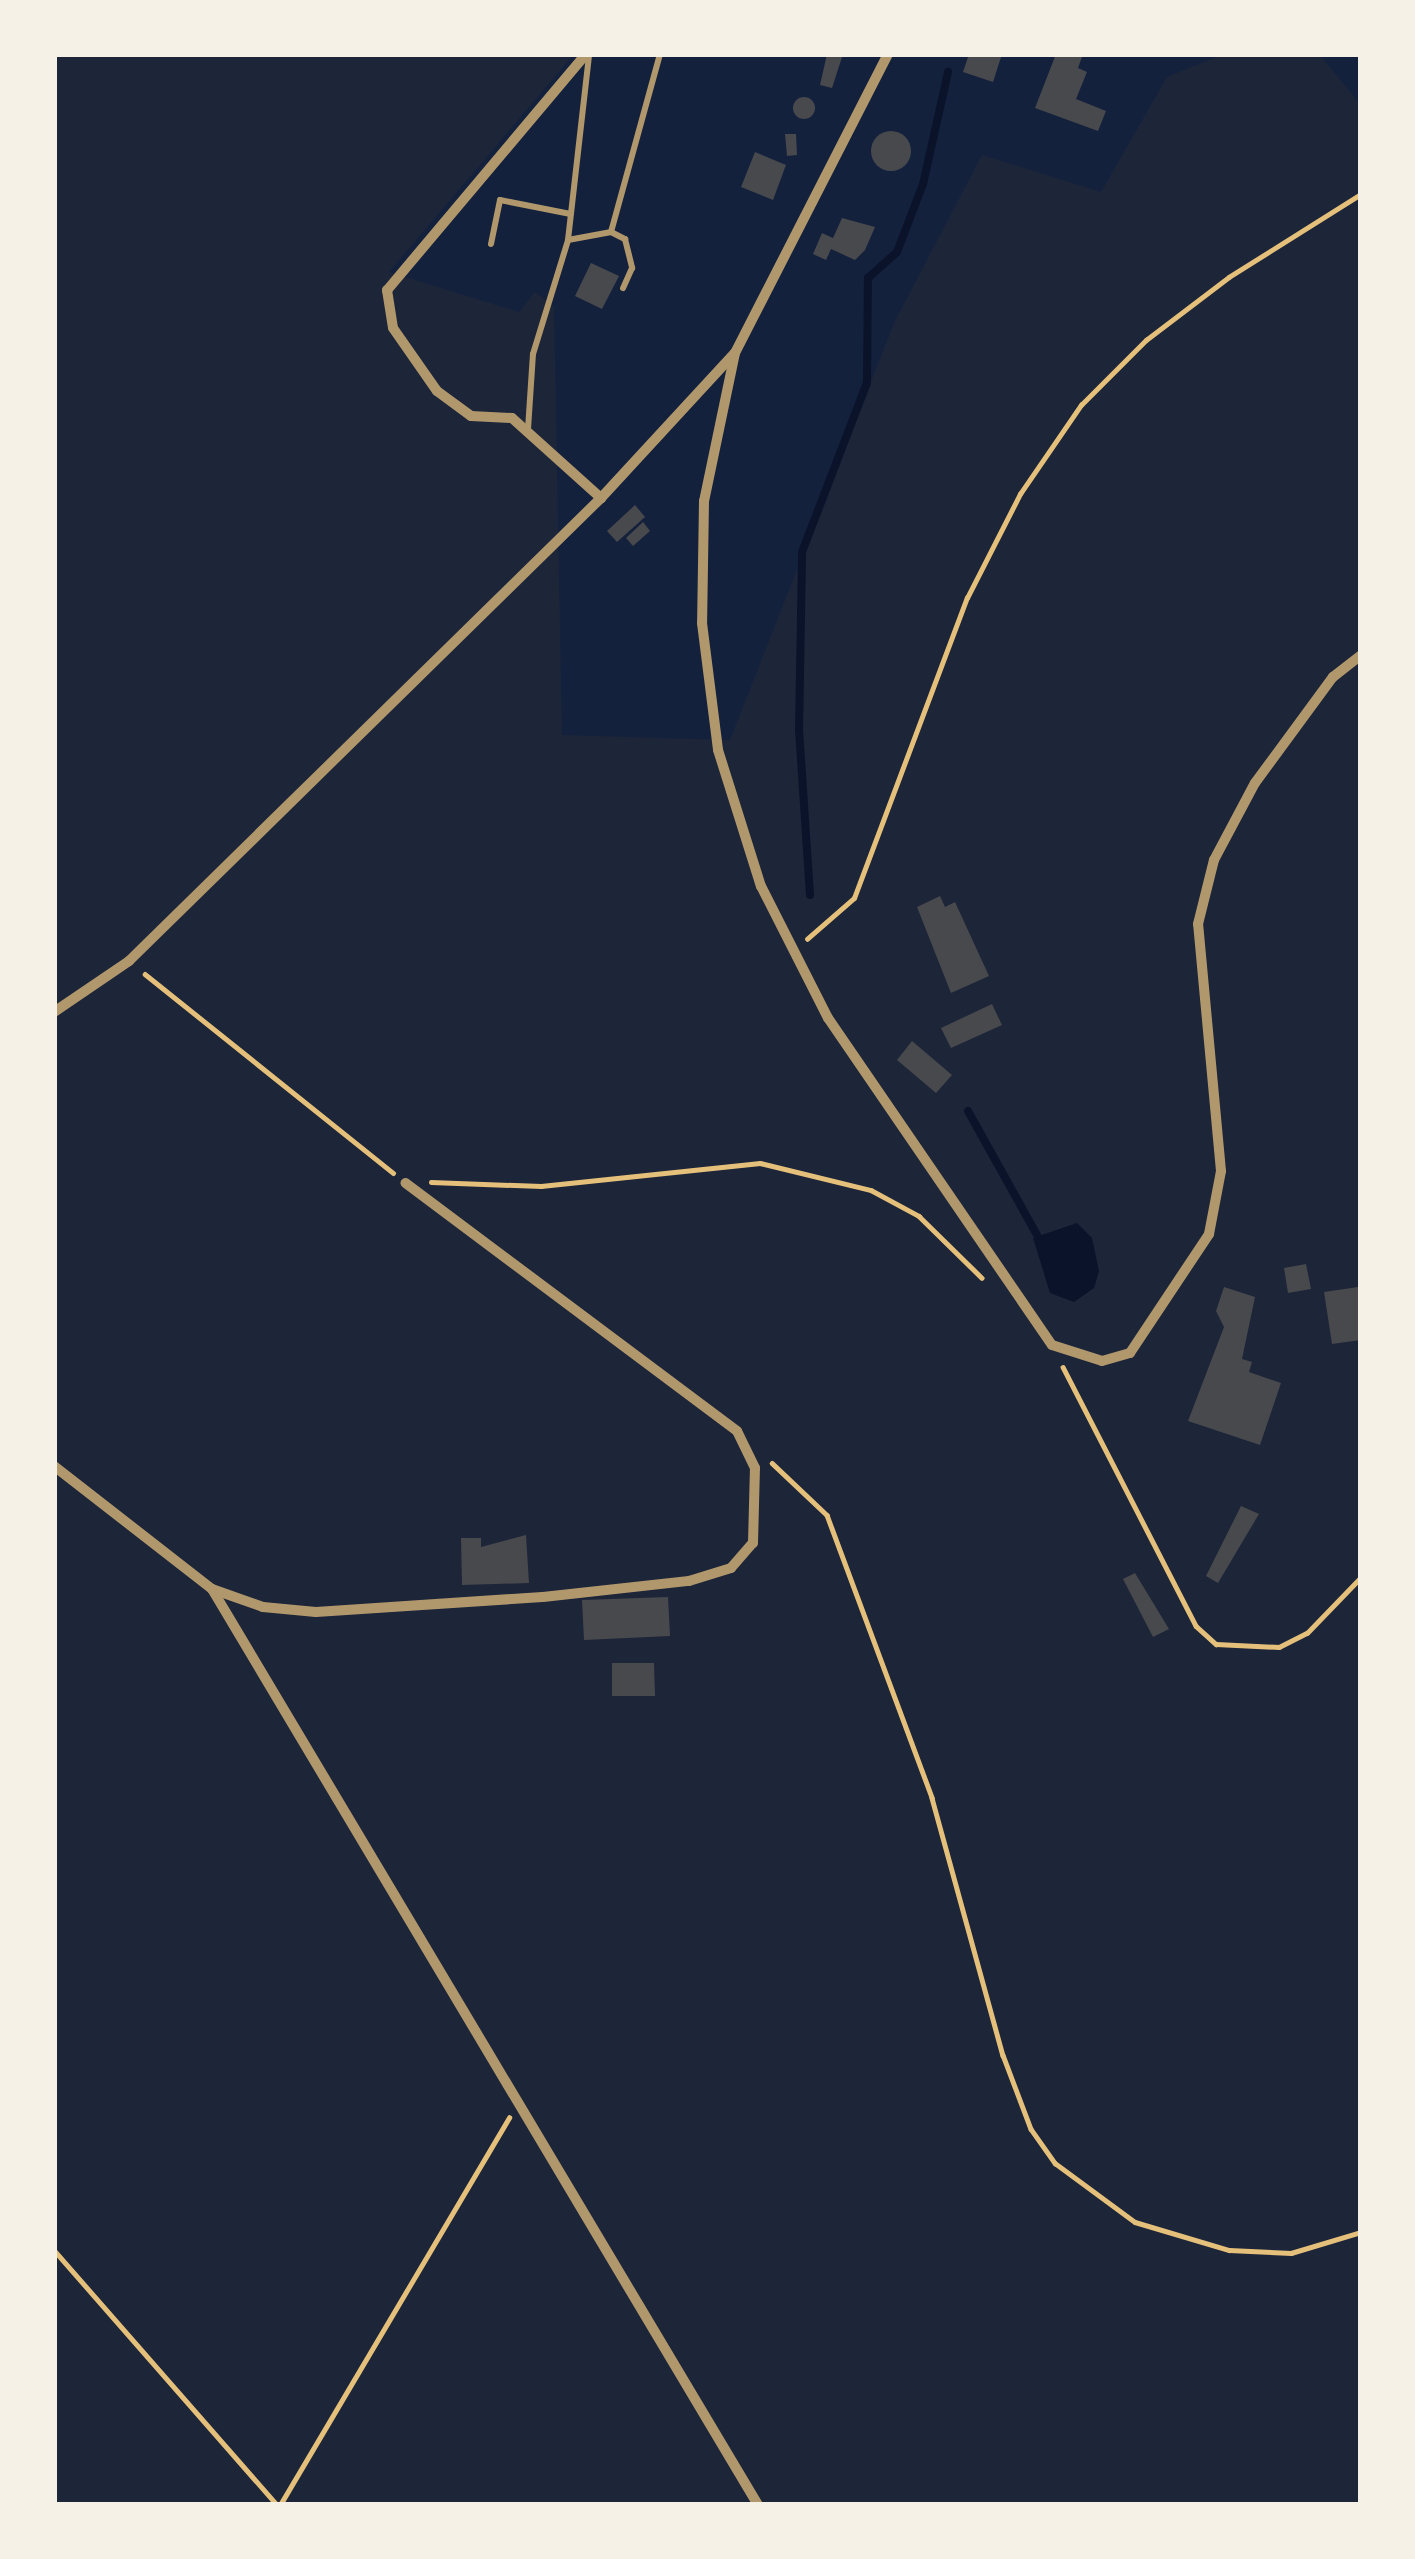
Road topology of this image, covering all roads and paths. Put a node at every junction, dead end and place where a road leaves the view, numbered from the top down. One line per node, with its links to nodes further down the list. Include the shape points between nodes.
1 (588, 54): 5 (lane); 11 (street, via 387,290 393,328 436,391 471,416 512,418)
2 (660, 54): 6 (lane)
3 (887, 54): 10 (street)
4 (1361, 194): 14 (path, via 1179,315 1081,405 1020,494 967,598 854,898)
5 (571, 214): 7 (lane); 8 (lane, via 500,200)
6 (611, 232): 7 (lane); 9 (lane, via 632,254)
7 (568, 240): 11 (lane, via 533,354)
8 (491, 244)
9 (623, 288)
10 (735, 353): 12 (street); 14 (street, via 704,501 702,623 718,751 760,886)
11 (528, 429): 12 (street)
12 (601, 498): 15 (street)
13 (1361, 655): 19 (street, via 1333,677 1255,783 1209,881 1198,924 1221,1171 1209,1234 1130,1354 1102,1361)
14 (794, 951): 18 (street, via 828,1018)
15 (130, 962): 16 (street); 17 (path)
16 (54, 1012)
17 (405, 1183): 18 (path, via 541,1186 760,1162 824,1174 919,1216 975,1274); 23 (street, via 737,1431 755,1468 753,1543 731,1568 688,1581 543,1597 316,1612 262,1607)
18 (1013, 1295): 19 (street)
19 (1052, 1345): 22 (path, via 1196,1626 1216,1644 1279,1647 1307,1633)
20 (767, 1460): 25 (path, via 827,1516 932,1798 1003,2055 1031,2128 1055,2163 1136,2222 1229,2249 1291,2253)
21 (54, 1466): 23 (street)
22 (1361, 1577)
23 (212, 1588): 24 (street)
24 (519, 2102): 27 (path); 28 (street)
25 (1361, 2232)
26 (54, 2250): 27 (path)
27 (278, 2505)
28 (758, 2505)

